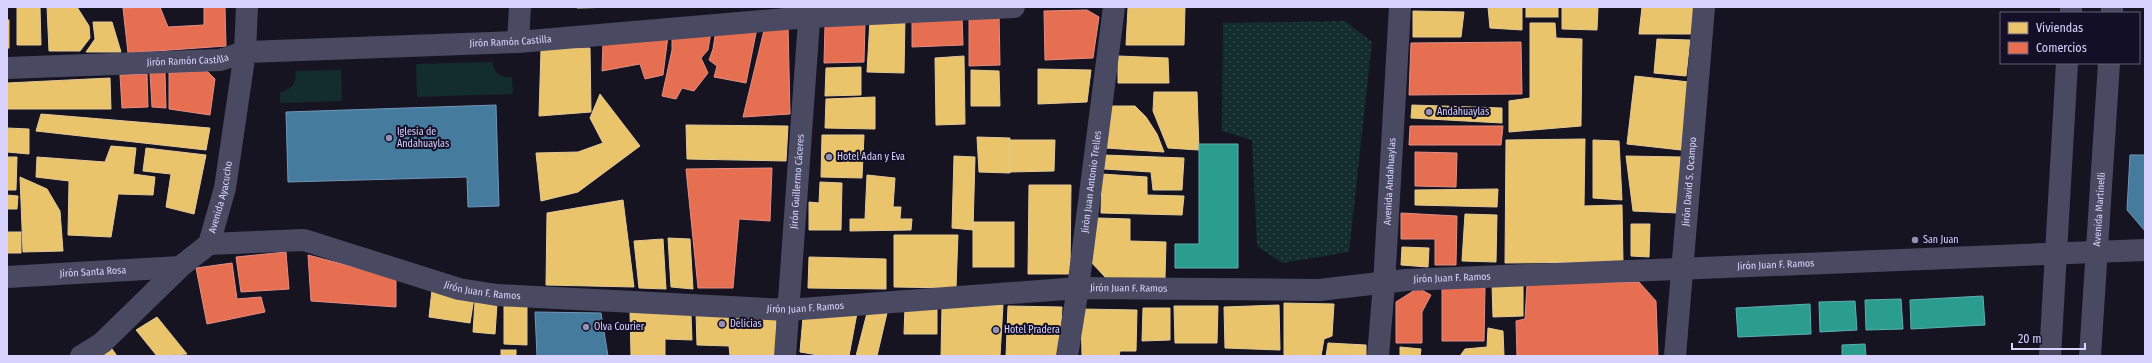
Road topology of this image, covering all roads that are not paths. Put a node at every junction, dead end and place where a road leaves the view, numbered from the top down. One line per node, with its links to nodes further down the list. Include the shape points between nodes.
1 (247, 7): 9 (street, Avenida Ayacucho)
2 (520, 7): 8 (street)
3 (1014, 7): 7 (street, Jirón Ramón Castilla)
4 (1114, 7): 21 (street, Jirón Juan Antonio Trelles)
5 (1400, 7): 20 (street, Avenida Andahuaylas)
6 (1704, 7): 18 (street, Jirón David S. Ocampo)
7 (810, 12): 8 (street, Jirón Ramón Castilla); 22 (street, Jirón Guillermo Cáceres)
8 (518, 42): 9 (street, Jirón Ramón Castilla)
9 (245, 52): 12 (street, Jirón Ramón Castilla, via 220,60); 13 (street, Avenida Ayacucho, via 225,188)
10 (2068, 64): 16 (street)
11 (2109, 64): 15 (street, Avenida Martinelli)
12 (7, 68)
13 (209, 244): 17 (street, Avenida Ayacucho); 22 (street, Jirón Juan F. Ramos, via 304,240 459,289 497,295)
14 (2145, 250): 15 (street, Jirón Juan F. Ramos)
15 (2096, 252): 16 (street, Jirón Juan F. Ramos); 29 (street, Avenida Martinelli)
16 (2056, 254): 18 (street, Jirón Juan F. Ramos); 28 (street)
17 (180, 267): 19 (street, Jirón Santa Rosa); 23 (street, Avenida Ayacucho, via 102,343)
18 (1682, 268): 20 (street, Jirón Juan F. Ramos, via 1406,280); 27 (street, Jirón David S. Ocampo)
19 (7, 277)
20 (1384, 284): 21 (street, Jirón Juan F. Ramos, via 1318,290); 26 (street, Avenida Andahuaylas)
21 (1078, 288): 22 (street, Jirón Juan F. Ramos); 25 (street, Jirón Juan Antonio Trelles)
22 (788, 310): 24 (street, Jirón Guillermo Cáceres)
23 (81, 356)
24 (785, 356)
25 (1067, 356)
26 (1378, 356)
27 (1675, 356)
28 (2050, 356)
29 (2090, 356)

